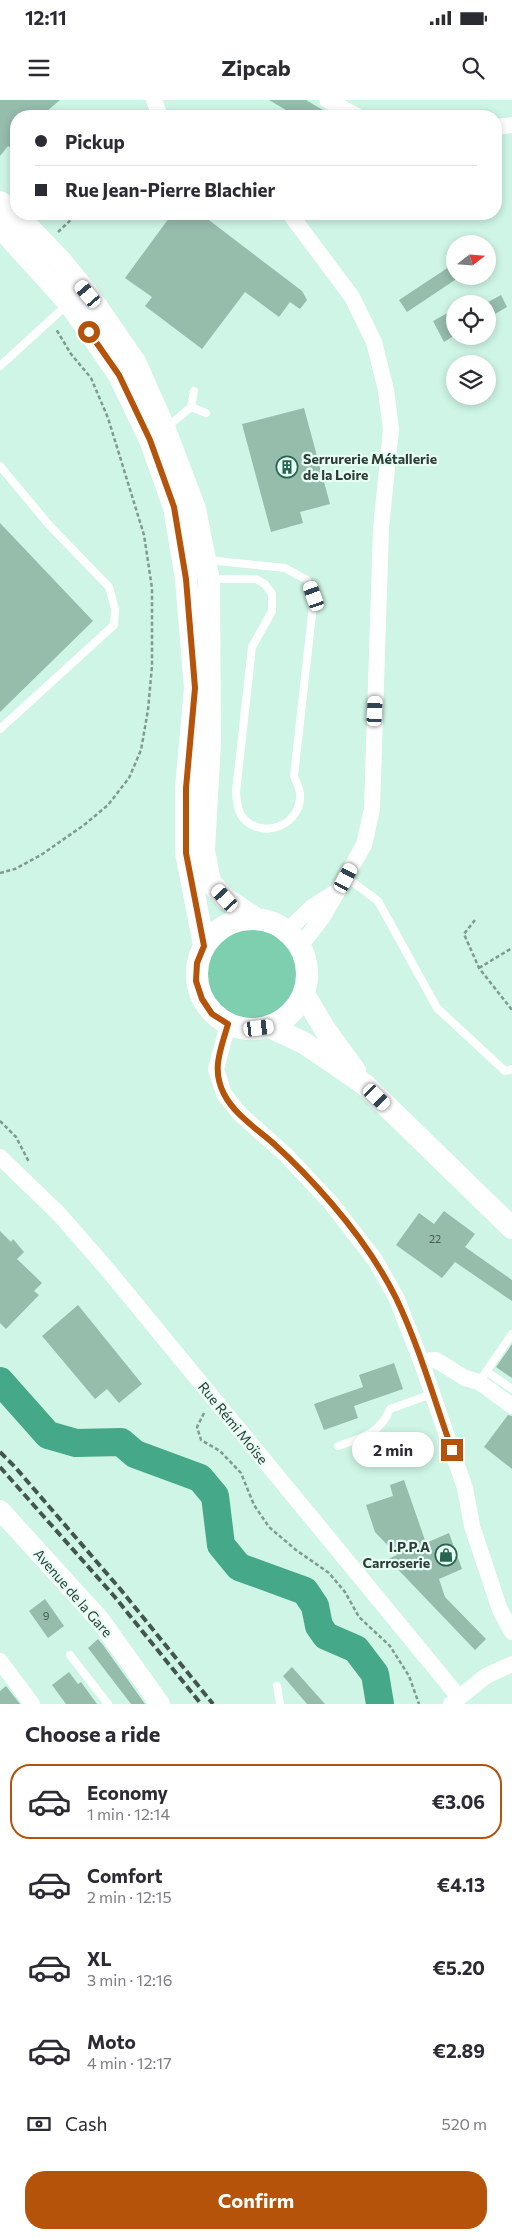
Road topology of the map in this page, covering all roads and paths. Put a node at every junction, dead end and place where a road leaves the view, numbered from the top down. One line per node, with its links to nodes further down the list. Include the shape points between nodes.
1 (327, 100): 2 (street)
2 (346, 110)
3 (0, 202): 4 (main road)
4 (10, 211)
5 (20, 220): 13 (main road, via 88,294 135,362)
6 (294, 220): 17 (street, via 352,297 374,342 386,390 391,429 381,528 372,809 364,845)
7 (0, 227): 8 (main road)
8 (69, 303): 9 (lane); 21 (main road, via 119,375 150,440 174,507 186,579 195,688 186,788 186,853)
9 (0, 366)
10 (194, 391): 11 (lane)
11 (191, 407): 12 (lane); 13 (lane)
12 (206, 413)
13 (165, 429): 15 (main road, via 195,509)
14 (0, 466): 16 (lane, via 49,525 109,587 115,609 114,625)
15 (208, 570): 15 (lane, via 256,579 265,584 272,594 272,611 252,647 236,792 243,817 262,829 274,829 294,816 299,806 300,792 294,776 314,596 307,580 285,568); 18 (main road, via 210,743 204,850 210,882 225,898)
16 (0, 729)
17 (346, 878): 20 (street, via 335,891 322,918); 28 (lane, via 378,901 437,1008 504,1070)
18 (255, 918): 20 (main road, via 267,920); 21 (main road, via 235,921 217,930)
19 (474, 920): 23 (path, via 464,934)
20 (294, 938): 24 (main road, via 306,962)
21 (204, 946): 26 (main road, via 197,963 196,981 212,1014)
22 (512, 948): 23 (path)
23 (479, 968): 25 (path)
24 (304, 994): 27 (main road, via 296,1008); 29 (main road)
25 (512, 1010)
26 (228, 1024): 27 (main road, via 248,1030); 33 (street, via 216,1069 224,1094 240,1114 310,1180 352,1228 396,1297)
27 (270, 1027): 29 (main road, via 304,1043)
28 (512, 1069)
29 (364, 1084): 31 (main road)
30 (0, 1157): 45 (street, Rue Rémi Moïse, via 108,1269)
31 (512, 1228)
32 (512, 1334): 34 (lane)
33 (421, 1361): 34 (street, via 436,1360 465,1378); 36 (street)
34 (482, 1377): 35 (lane); 37 (street)
35 (512, 1388)
36 (432, 1394): 38 (lane, via 390,1409 385,1422 368,1435); 40 (street, via 500,1610)
37 (512, 1406)
38 (338, 1446)
39 (0, 1510): 48 (street, Avenue de la Gare, via 100,1620)
40 (512, 1632)
41 (70, 1655): 47 (lane)
42 (0, 1661): 46 (street)
43 (512, 1664): 45 (street, via 486,1676)
44 (278, 1686): 49 (lane)
45 (455, 1700)
46 (32, 1704)
47 (108, 1704)
48 (160, 1704)
49 (280, 1704)

